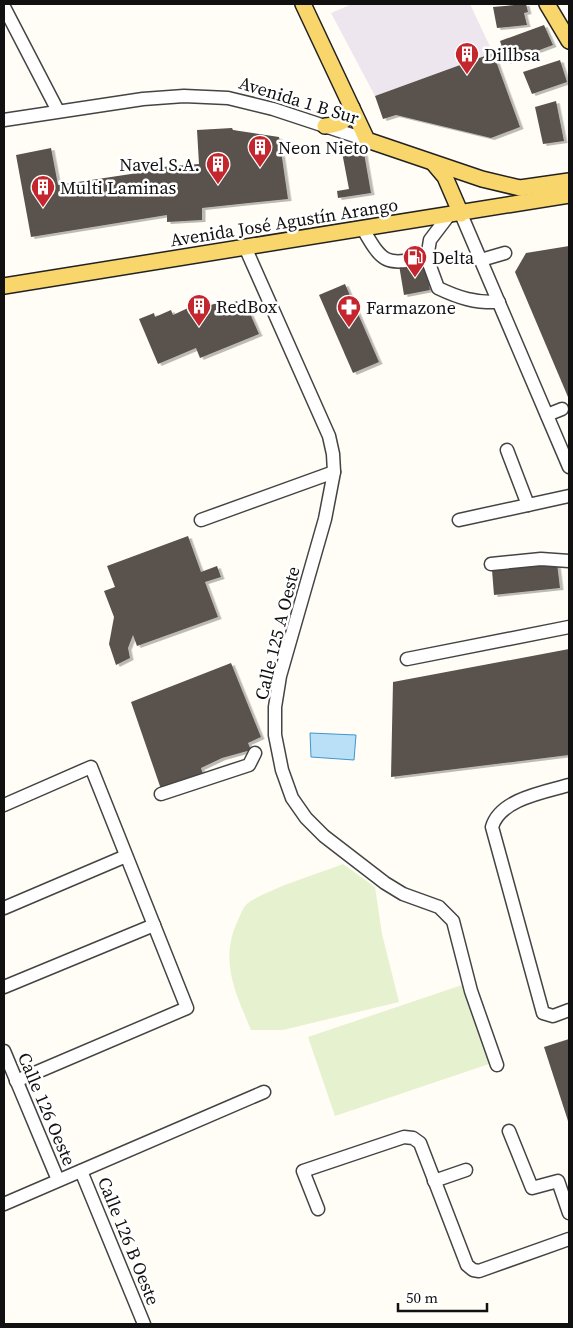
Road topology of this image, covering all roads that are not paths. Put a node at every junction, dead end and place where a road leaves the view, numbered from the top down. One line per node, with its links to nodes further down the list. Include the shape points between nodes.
1 (303, 4): 5 (main road)
2 (548, 4): 4 (main road)
3 (4, 7): 6 (street)
4 (569, 41)
5 (352, 108): 8 (main road, via 343,122); 9 (main road)
6 (58, 111): 7 (street, Avenida 1 B Sur); 8 (street, Avenida 1 B Sur, via 143,99 184,96 228,98)
7 (4, 120)
8 (325, 126): 9 (street, Avenida 1 B Sur)
9 (367, 140): 10 (main road, Avenida 1 B Sur)
10 (434, 164): 11 (main road, Avenida 1 B Sur, via 520,188); 13 (main road, via 445,177)
11 (569, 181)
12 (569, 195): 13 (main road, Avenida José Agustín Arango)
13 (455, 214): 14 (main road, Avenida José Agustín Arango); 17 (street, via 430,240); 18 (street)
14 (363, 229): 15 (main road, Avenida José Agustín Arango); 17 (street, via 378,255 395,262)
15 (245, 247): 19 (main road, Avenida José Agustín Arango); 25 (street, Calle 125 A Oeste, via 329,436)
16 (505, 254): 18 (street)
17 (427, 258): 20 (street, via 438,288 463,300)
18 (481, 260): 20 (street)
19 (4, 286)
20 (499, 302): 22 (street)
21 (562, 409): 22 (street)
22 (547, 414): 24 (street)
23 (507, 450): 27 (street)
24 (569, 467)
25 (334, 472): 28 (street); 44 (street, Calle 125 A Oeste, via 325,519 280,676 275,735 282,770 292,798 324,836 385,883 439,908 453,921)
26 (569, 496): 27 (street)
27 (528, 505): 29 (street)
28 (201, 520)
29 (459, 520)
30 (569, 561): 31 (street, via 542,559)
31 (491, 564)
32 (569, 627): 33 (street)
33 (407, 659)
34 (255, 753): 36 (street, via 248,765)
35 (569, 785): 42 (street, via 522,798 499,814 492,827 543,1013 553,1016)
36 (161, 794)
37 (4, 805): 38 (street, via 92,767)
38 (126, 856): 39 (street); 40 (street)
39 (4, 908)
40 (154, 925): 41 (street); 45 (street, via 187,1008)
41 (4, 987)
42 (569, 1010)
43 (4, 1051): 45 (street, Calle 126 Oeste)
44 (497, 1065)
45 (16, 1081): 50 (street, Calle 126 Oeste)
46 (264, 1092): 49 (street)
47 (509, 1131): 54 (street, via 532,1188 558,1181)
48 (466, 1170): 51 (street)
49 (81, 1172): 50 (street); 56 (street, Calle 126 B Oeste)
50 (58, 1180): 52 (street)
51 (434, 1181): 53 (street, via 420,1143 404,1137 303,1171); 55 (street, via 467,1265 473,1270 479,1271)
52 (4, 1204)
53 (318, 1210)
54 (569, 1213)
55 (569, 1239)
56 (144, 1324)

